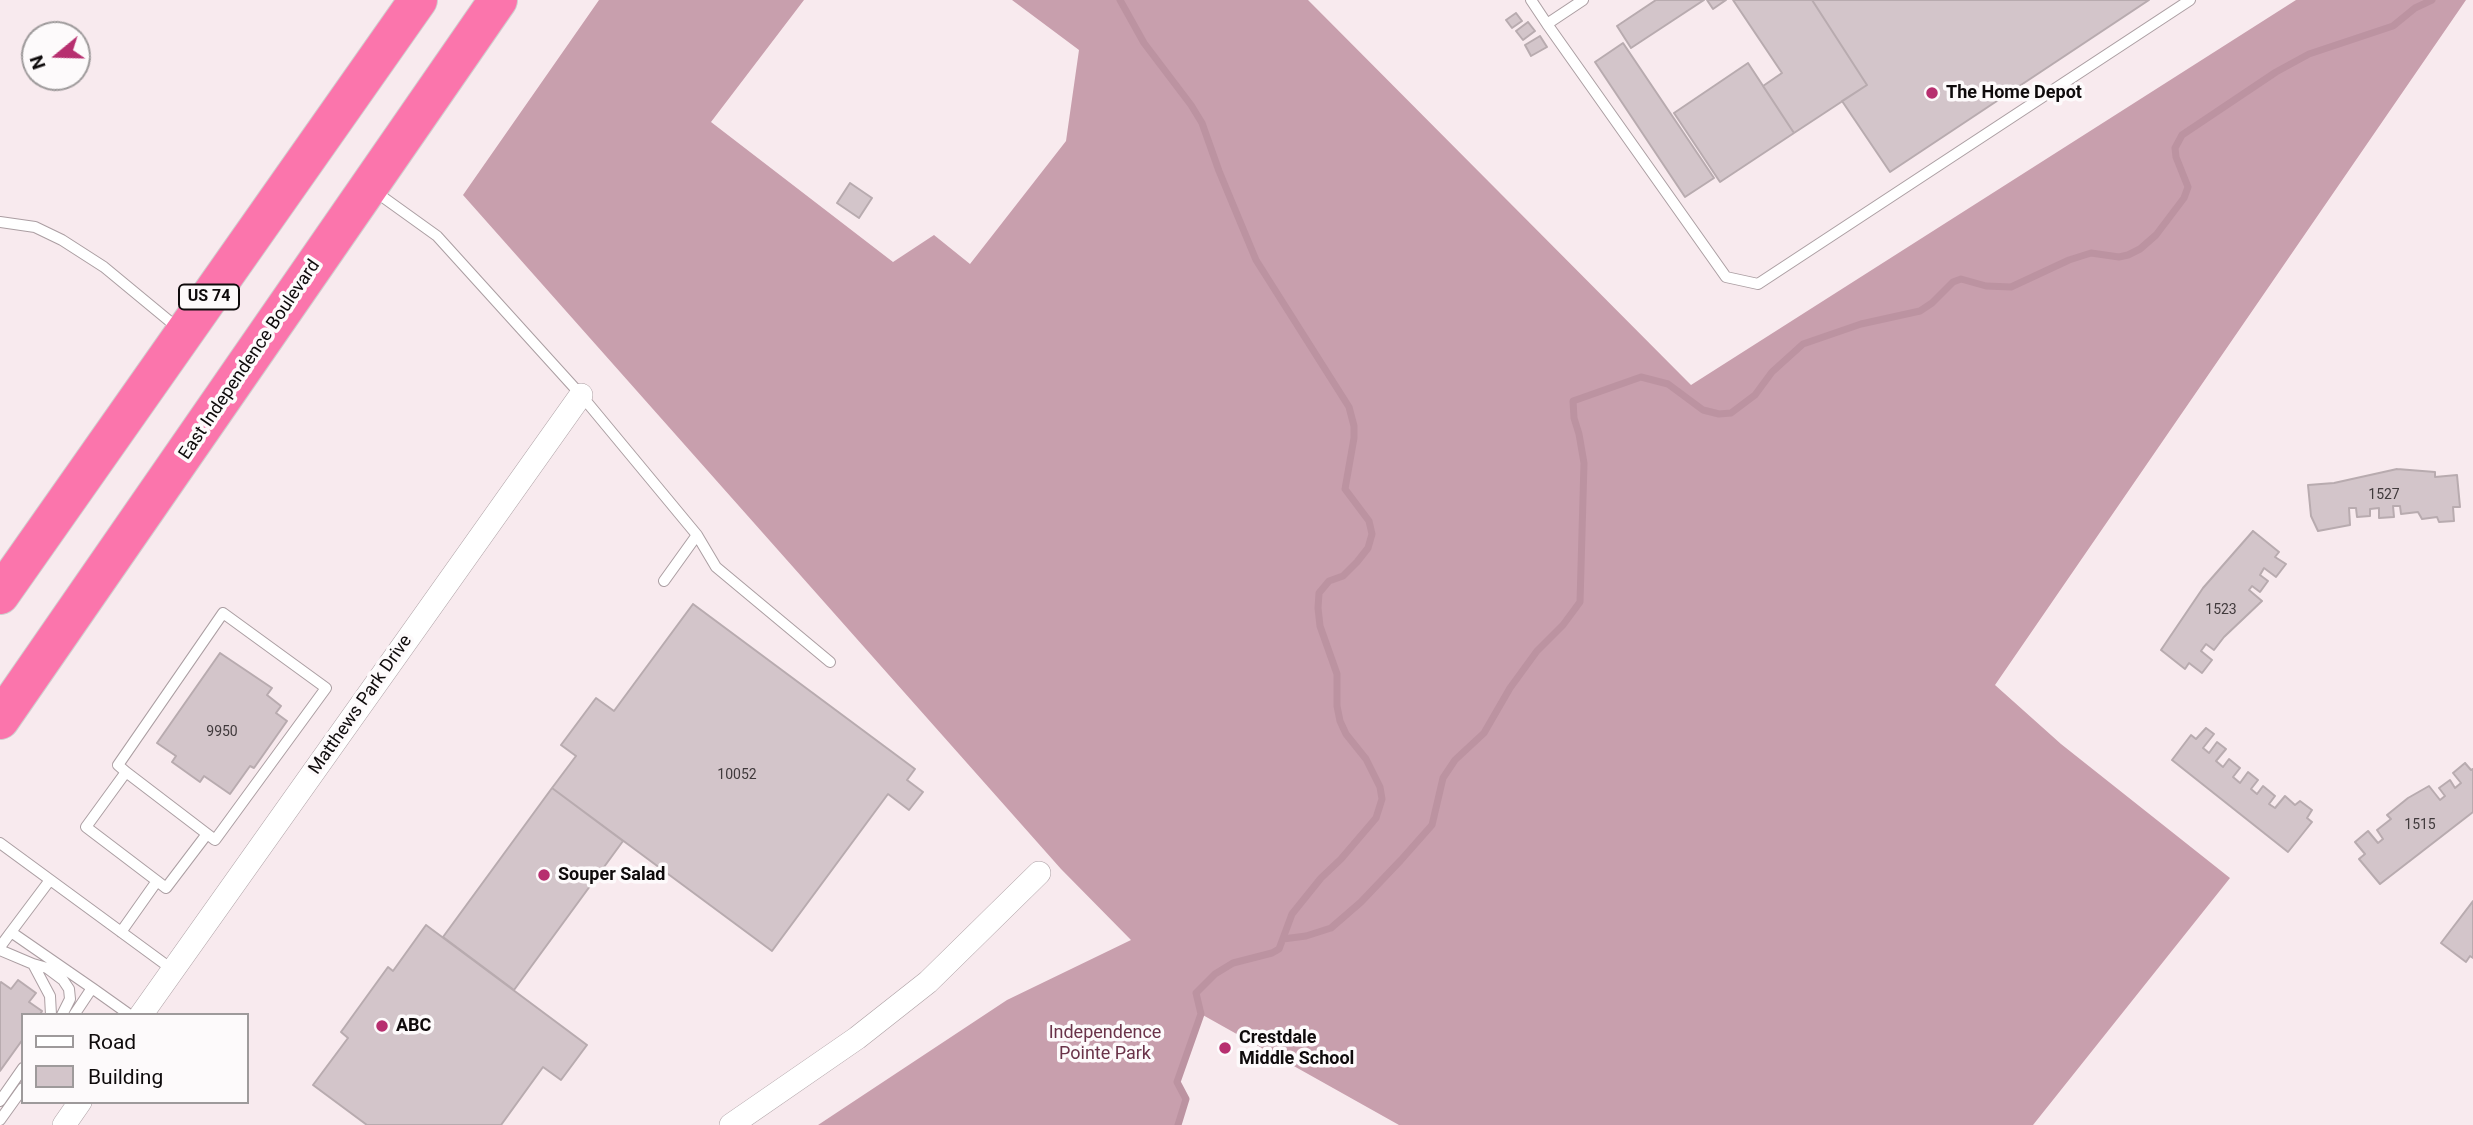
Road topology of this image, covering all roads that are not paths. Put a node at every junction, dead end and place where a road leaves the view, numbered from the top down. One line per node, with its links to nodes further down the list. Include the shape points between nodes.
1 (418, 0): 9 (highway, US 74)
2 (498, 0): 7 (highway, East Independence Boulevard)
3 (1531, 0): 6 (lane)
4 (1583, 0): 6 (lane)
5 (2190, 0): 6 (lane, via 1758,284 1726,277)
6 (1547, 24)
7 (369, 187): 10 (lane, via 437,236); 15 (highway, East Independence Boulevard)
8 (0, 222): 9 (lane, via 36,228 62,240 104,267)
9 (184, 333): 13 (highway, US 74)
10 (581, 395): 11 (lane); 26 (street, Matthews Park Drive)
11 (697, 535): 12 (lane); 14 (lane, via 716,568)
12 (664, 581)
13 (0, 595)
14 (830, 662)
15 (0, 720)
16 (126, 772): 17 (lane); 17 (lane, via 118,765 223,612 326,688 215,840); 21 (lane, via 86,827)
17 (206, 834): 21 (lane, via 166,888)
18 (0, 843): 20 (lane)
19 (1039, 873): 39 (street, via 928,982 857,1038)
20 (51, 880): 22 (lane); 23 (lane)
21 (157, 881): 23 (lane)
22 (12, 932): 24 (lane); 27 (lane)
23 (121, 932): 26 (lane)
24 (0, 948): 25 (lane)
25 (33, 964): 28 (lane, via 50,996); 29 (lane, via 47,968 69,989)
26 (173, 970): 32 (street, Matthews Park Drive)
27 (92, 988): 30 (lane); 31 (lane)
28 (51, 1013)
29 (63, 1013)
30 (75, 1013)
31 (127, 1013)
32 (142, 1013)
33 (21, 1071): 35 (lane)
34 (21, 1091): 37 (lane)
35 (0, 1101)
36 (79, 1104): 38 (street)
37 (0, 1120)
38 (64, 1125)
39 (731, 1125)

